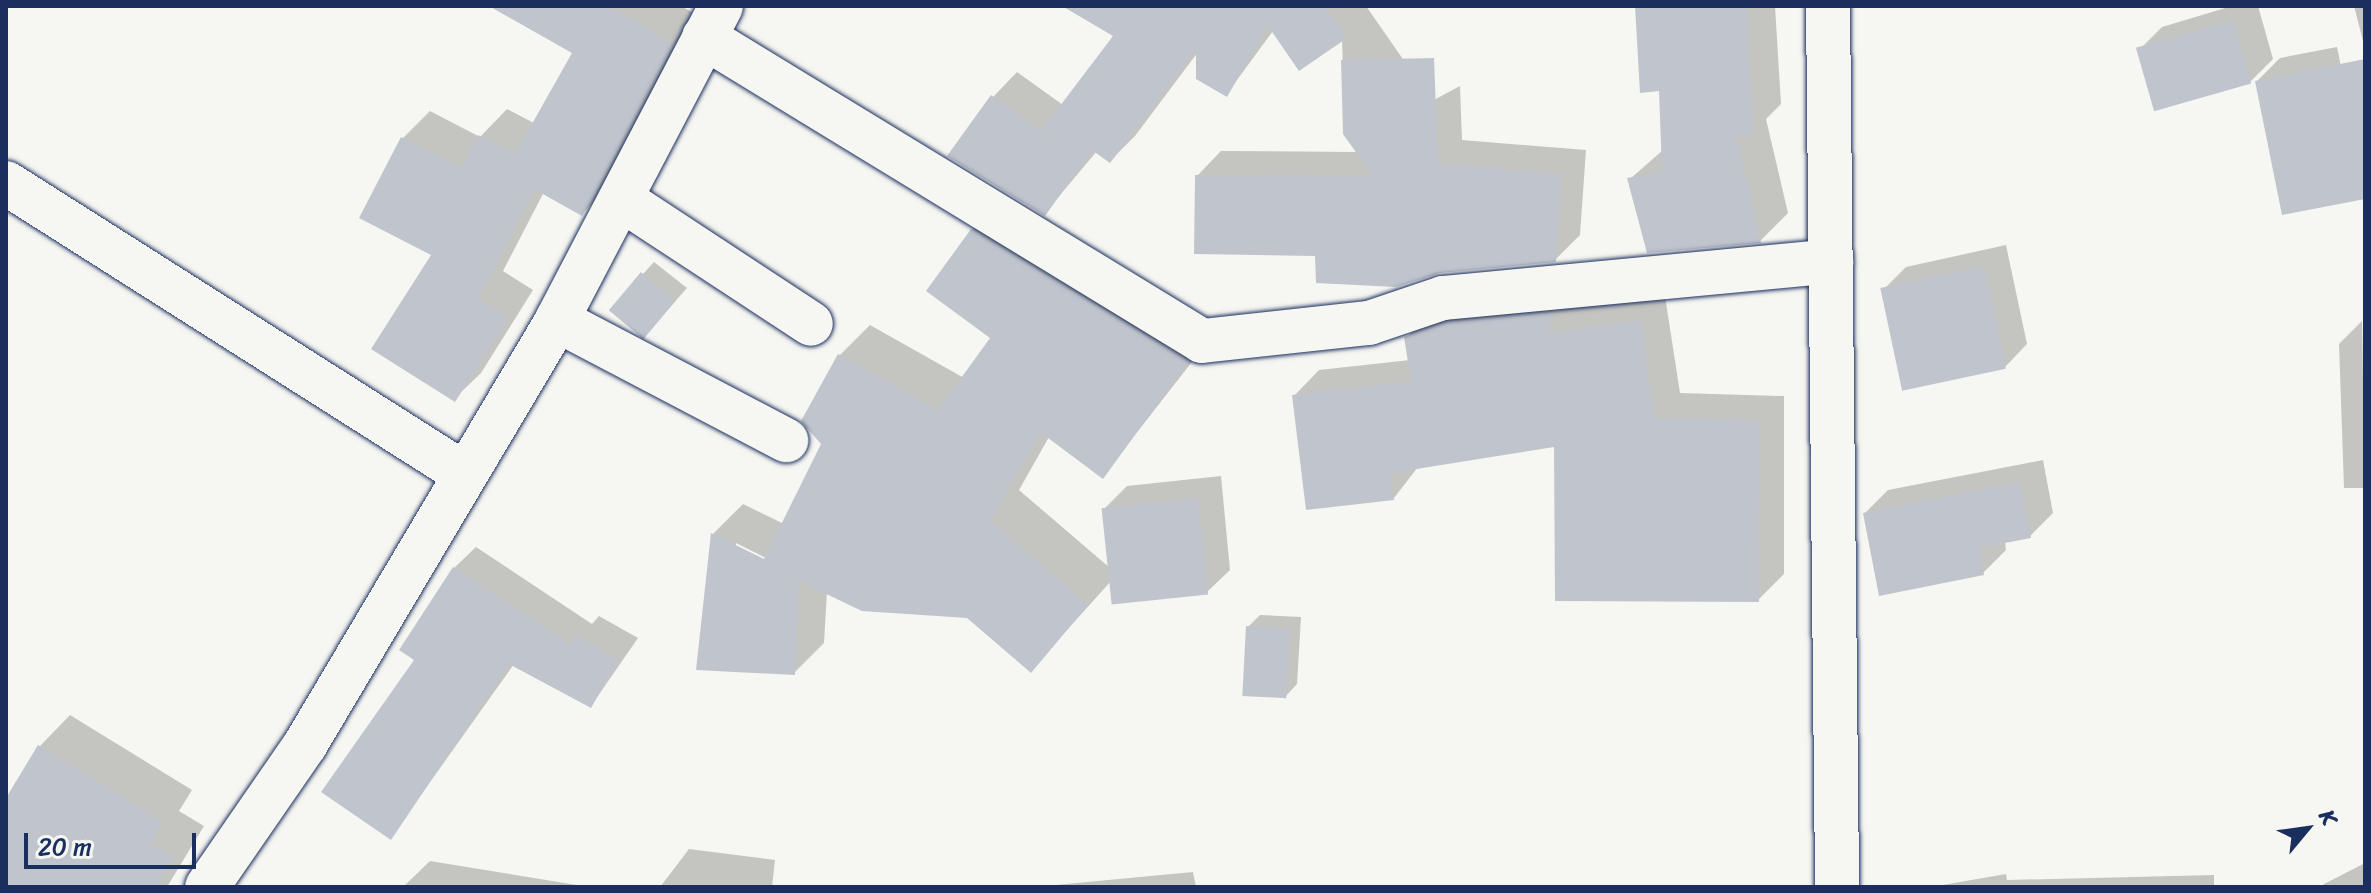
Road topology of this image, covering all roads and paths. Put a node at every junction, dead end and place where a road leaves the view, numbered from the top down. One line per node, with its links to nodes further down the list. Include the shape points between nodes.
1 (1828, 6): 5 (street)
2 (712, 21): 4 (street); 5 (street, via 1202,341 1369,323 1443,298)
3 (6, 183): 9 (street)
4 (621, 199): 6 (street); 7 (street)
5 (1831, 261): 11 (street)
6 (557, 320): 8 (street); 9 (street)
7 (811, 324)
8 (786, 440)
9 (463, 473): 10 (street, via 305,745)
10 (207, 887)
11 (1837, 887)

